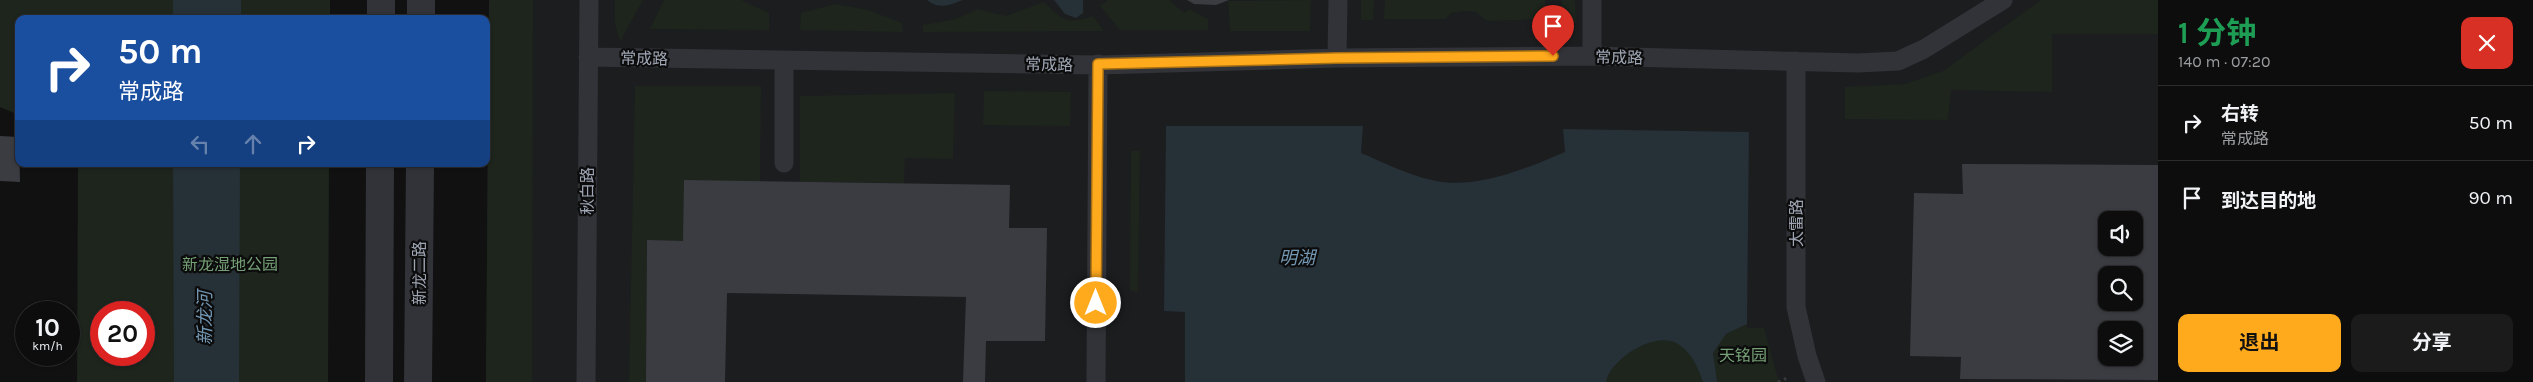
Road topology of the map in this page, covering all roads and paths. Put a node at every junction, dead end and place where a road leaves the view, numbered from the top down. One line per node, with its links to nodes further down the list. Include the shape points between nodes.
1 (381, 0): 7 (street)
2 (421, 0): 8 (street)
3 (589, 0): 10 (lane, 秋白路)
4 (1338, 0): 11 (lane)
5 (1592, 0): 9 (lane)
6 (2003, 0): 13 (lane, 常成路, via 1924,49 1898,61)
7 (381, 15)
8 (421, 15)
9 (1592, 56): 11 (lane, 常成路); 13 (lane, 常成路)
10 (588, 57): 12 (lane, 常成路); 20 (lane, 秋白路)
11 (1337, 58): 14 (lane, 常成路)
12 (784, 61): 14 (lane, 常成路); 15 (lane)
13 (1796, 62): 22 (lane, 太雷路, via 1796,308)
14 (1098, 64): 21 (lane)
15 (784, 163)
16 (380, 167): 18 (street)
17 (420, 167): 19 (street, 新龙二路)
18 (379, 382)
19 (418, 382)
20 (586, 382)
21 (1096, 382)
22 (1816, 382)

